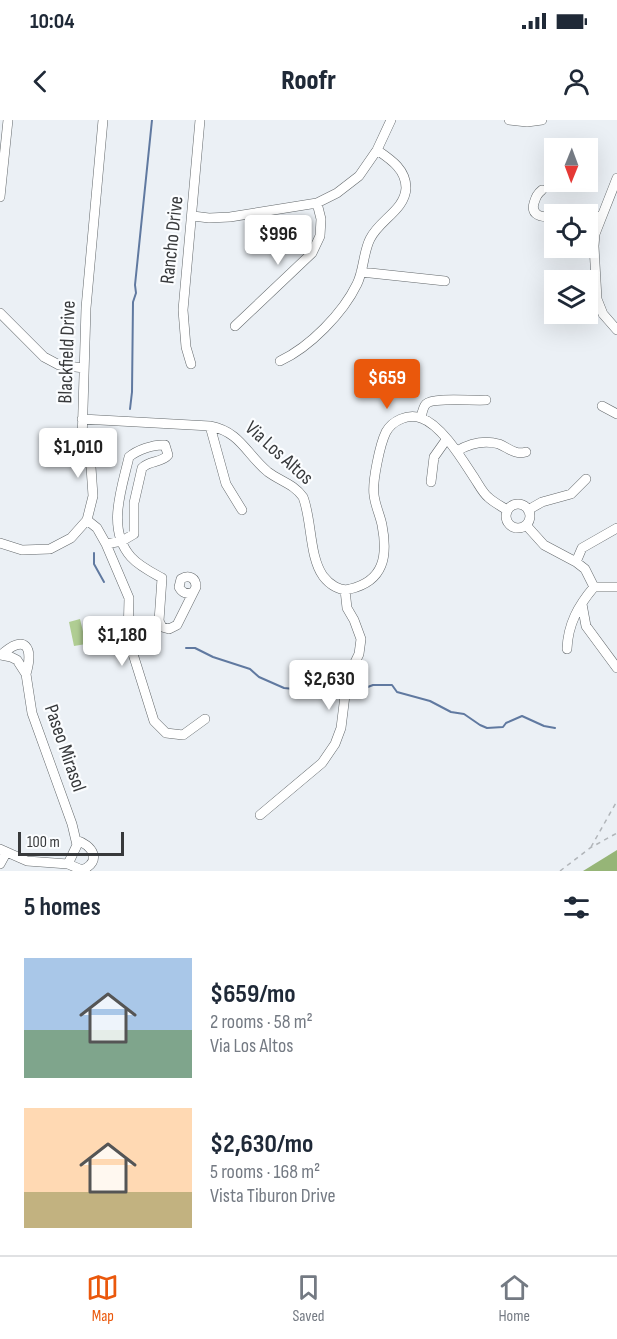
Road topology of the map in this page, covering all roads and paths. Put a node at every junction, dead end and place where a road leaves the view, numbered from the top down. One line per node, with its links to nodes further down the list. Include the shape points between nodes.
1 (8, 120): 11 (street)
2 (103, 120): 24 (street, Blackfield Drive, via 87,289)
3 (200, 120): 13 (street, Rancho Drive)
4 (391, 120): 8 (street)
5 (509, 120): 7 (street)
6 (542, 120): 7 (street)
7 (527, 121)
8 (376, 150): 12 (street, via 358,176); 17 (street, via 399,165 406,186 403,203 369,240)
9 (617, 178): 15 (street)
10 (542, 190): 16 (street, via 532,207 534,213)
11 (0, 197)
12 (317, 203): 13 (street, via 230,217); 20 (street, via 320,236 312,253)
13 (192, 216): 23 (street, Rancho Drive, via 183,310)
14 (598, 216): 15 (street)
15 (601, 216): 21 (street, via 595,234 597,299 603,314)
16 (544, 217)
17 (361, 272): 18 (street); 22 (street, via 346,302 325,327 297,353)
18 (445, 281)
19 (0, 313): 24 (street, via 44,357 59,365)
20 (235, 326)
21 (617, 330)
22 (280, 361)
23 (191, 364)
24 (84, 368): 29 (street, Blackfield Drive)
25 (486, 400): 28 (street, via 435,400 424,406)
26 (602, 405): 27 (street)
27 (617, 414)
28 (421, 418): 31 (street); 49 (street, via 397,420 386,432 374,481 384,548 381,566 374,578 361,587)
29 (82, 419): 30 (street, Via Los Altos); 39 (street, Blackfield Drive, via 82,442 91,467 93,496)
30 (210, 426): 36 (street, via 226,484); 49 (street, Via Los Altos, via 223,428 239,439 270,473 297,488 307,507 317,564 334,586)
31 (446, 440): 32 (street); 35 (street, via 434,457)
32 (457, 451): 33 (street, via 467,445 490,443 515,453); 37 (street, via 487,497)
33 (526, 452)
34 (586, 479): 38 (street, via 571,494)
35 (431, 482)
36 (242, 510)
37 (507, 510): 38 (street, via 521,504); 40 (street, via 505,518 510,526)
38 (528, 510): 40 (street)
39 (87, 520): 43 (street, via 71,538 50,549 22,550); 44 (street)
40 (526, 525): 45 (street, via 544,545)
41 (617, 528): 45 (street, via 582,548)
42 (122, 541): 42 (street, via 134,532 134,503 142,468 166,457 165,445 129,457 117,510); 44 (street); 46 (street, via 130,556)
43 (0, 543)
44 (106, 544): 55 (street, via 129,598 128,638 154,721 166,733 183,735)
45 (576, 562): 47 (street)
46 (162, 578): 46 (street, via 159,621 166,628 173,628 196,584 192,577 179,581)
47 (594, 587): 48 (street); 50 (street)
48 (617, 587)
49 (345, 590): 57 (street, via 347,608 361,639 347,680 341,728 321,763)
50 (582, 604): 51 (street, via 568,630); 53 (street, via 586,626)
51 (567, 648)
52 (0, 655): 54 (street, via 17,660); 54 (street, Paseo Mirasol, via 16,644 27,647 30,658)
53 (617, 668)
54 (26, 674): 59 (street, Paseo Mirasol, via 32,713)
55 (205, 719)
56 (617, 801): 60 (path)
57 (260, 815)
58 (617, 833): 60 (path)
59 (76, 840): 63 (street); 63 (street, via 92,849 93,859 82,870)
60 (590, 848): 64 (path)
61 (3, 851): 62 (street); 63 (street, via 27,861)
62 (0, 864)
63 (68, 864)
64 (560, 871)

